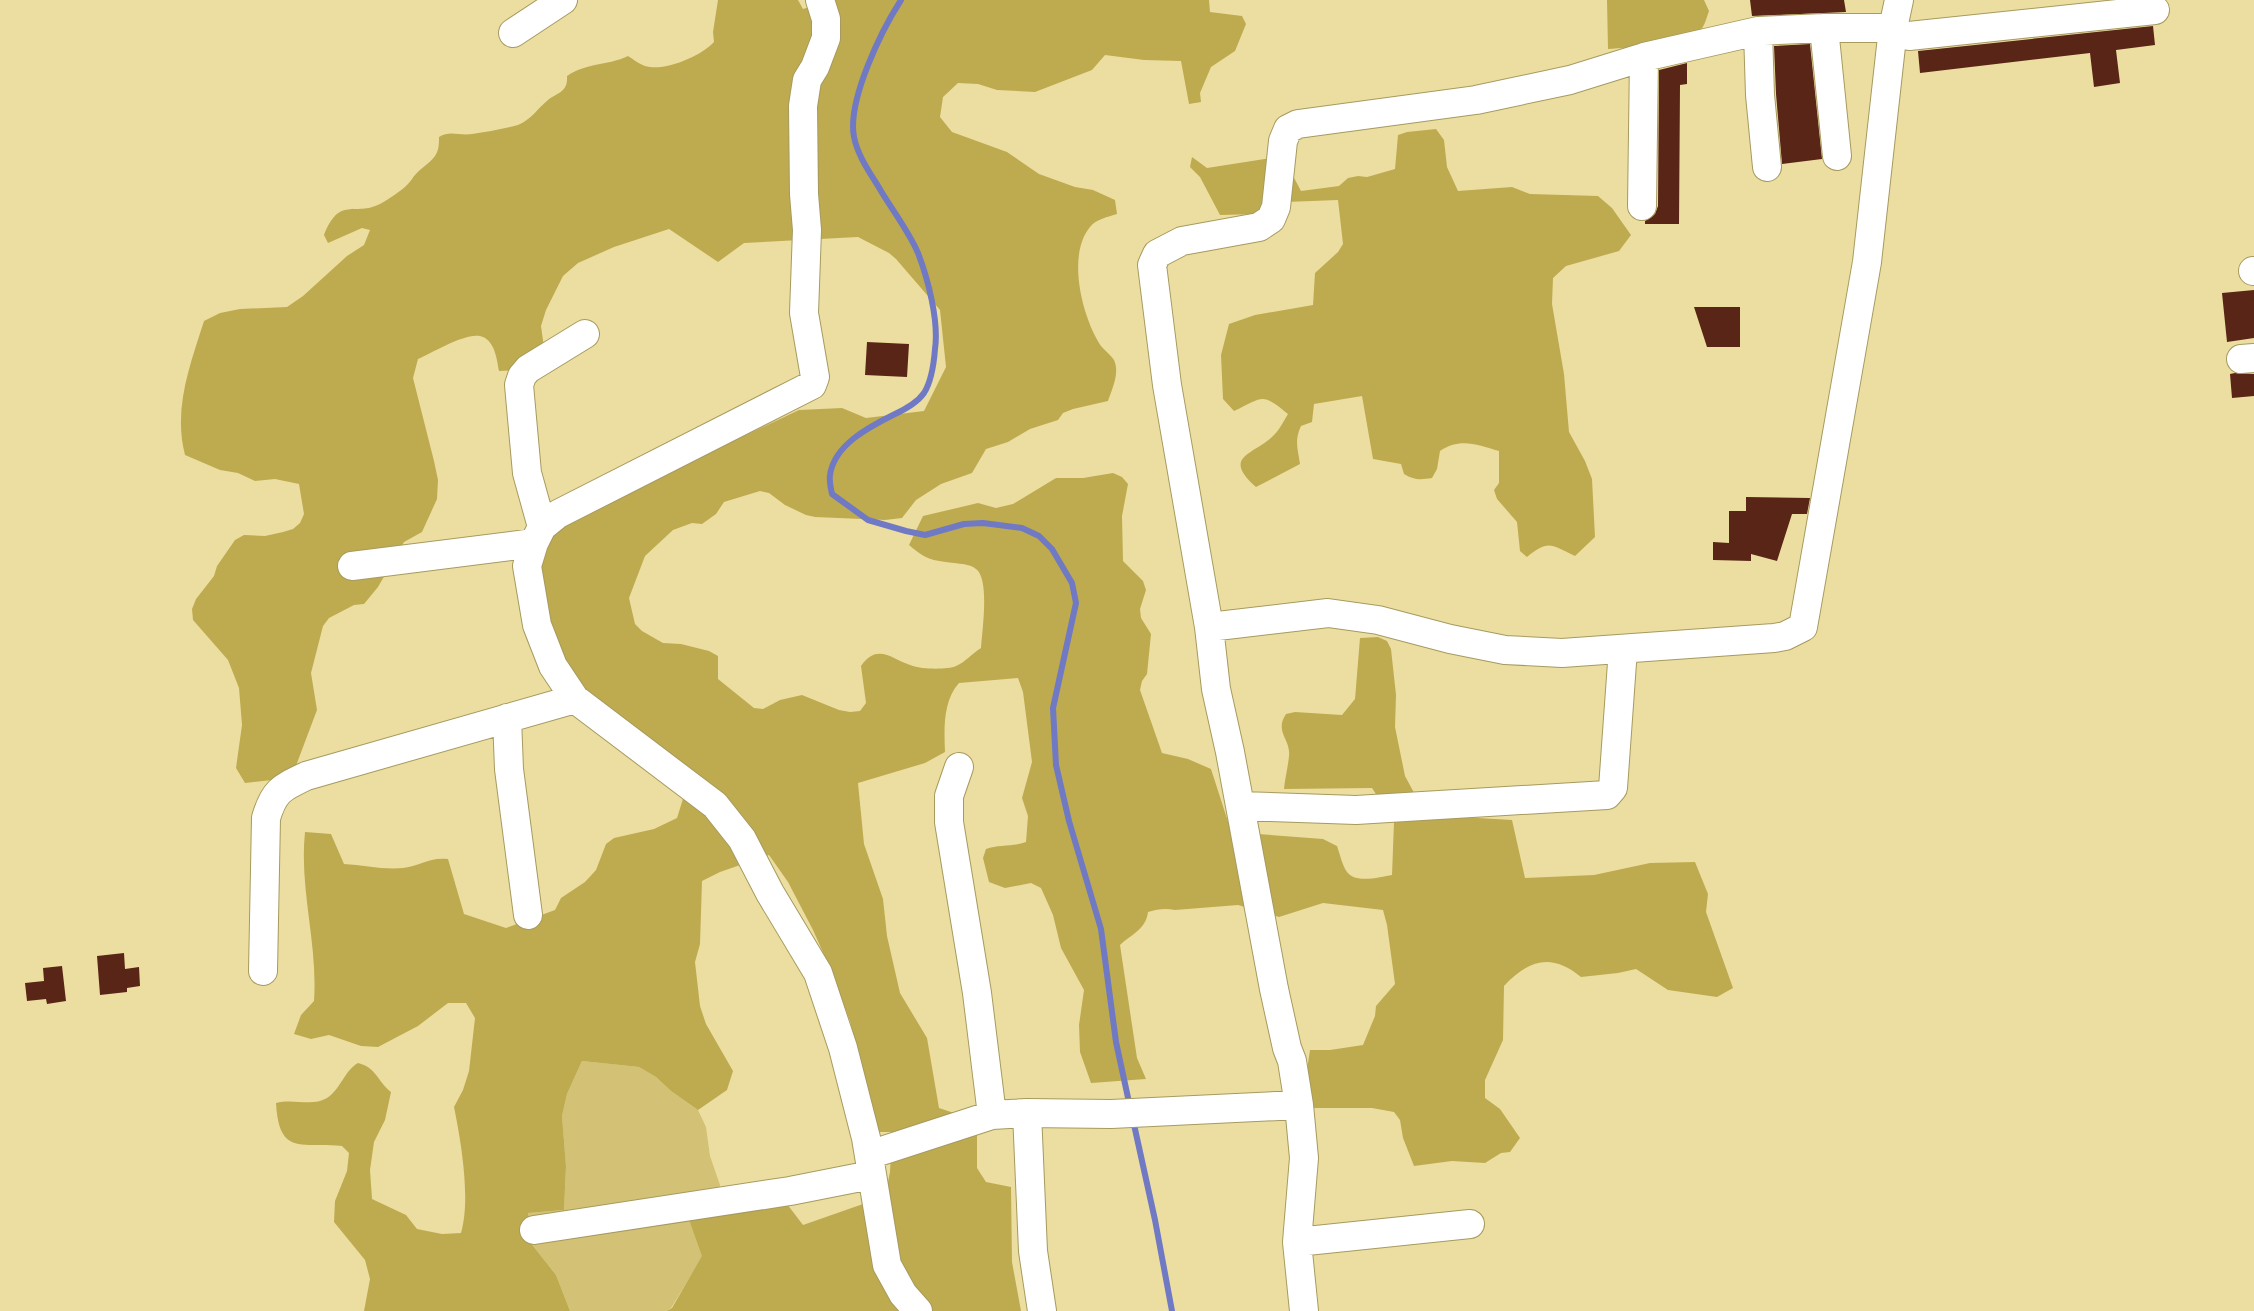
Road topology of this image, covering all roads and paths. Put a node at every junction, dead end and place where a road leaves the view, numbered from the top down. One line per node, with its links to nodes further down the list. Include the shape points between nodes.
1 (563, 0): 8 (street)
2 (820, 0): 14 (street, via 826,19 826,38 816,67 807,80 803,106 807,230 804,312 815,377 812,385 558,514)
3 (1898, 0): 6 (street)
4 (2155, 10): 6 (street, via 1909,36)
5 (1824, 28): 6 (street); 7 (street); 10 (street)
6 (1893, 28): 17 (street, via 1867,262 1805,623 1796,631 1774,638)
7 (1758, 31): 9 (street); 11 (street)
8 (513, 33)
9 (1644, 57): 12 (street); 16 (street, via 1570,80 1476,100 1298,124 1288,129 1283,141 1276,207 1270,219 1259,227 1182,241 1157,254 1152,265 1168,384)
10 (1838, 156)
11 (1767, 167)
12 (1642, 206)
13 (585, 334): 14 (street, via 522,376 527,473)
14 (538, 535): 15 (street); 18 (street, via 527,566 537,625 553,666)
15 (352, 566)
16 (1209, 627): 17 (street, via 1328,613 1378,620 1505,650 1562,653); 21 (street, via 1216,689)
17 (1623, 649): 21 (street, via 1613,788 1607,795 1356,810)
18 (575, 699): 19 (street); 27 (street, via 716,805 742,839 818,973 855,1092)
19 (507, 718): 22 (street, via 509,769); 23 (street, via 306,776 285,786 272,799 266,818)
20 (959, 767): 26 (street, via 949,796 948,822 978,992)
21 (1240, 806): 24 (street)
22 (528, 915)
23 (263, 971)
24 (1299, 1105): 25 (street, via 1111,1114); 30 (street, via 1304,1158)
25 (1027, 1113): 26 (street); 32 (street, via 1033,1251)
26 (992, 1115): 27 (street)
27 (870, 1165): 29 (street, via 790,1191); 31 (street, via 887,1265 903,1294)
28 (1470, 1224): 30 (street)
29 (534, 1230)
30 (1297, 1242): 33 (street)
31 (918, 1311)
32 (1042, 1311)
33 (1304, 1311)

